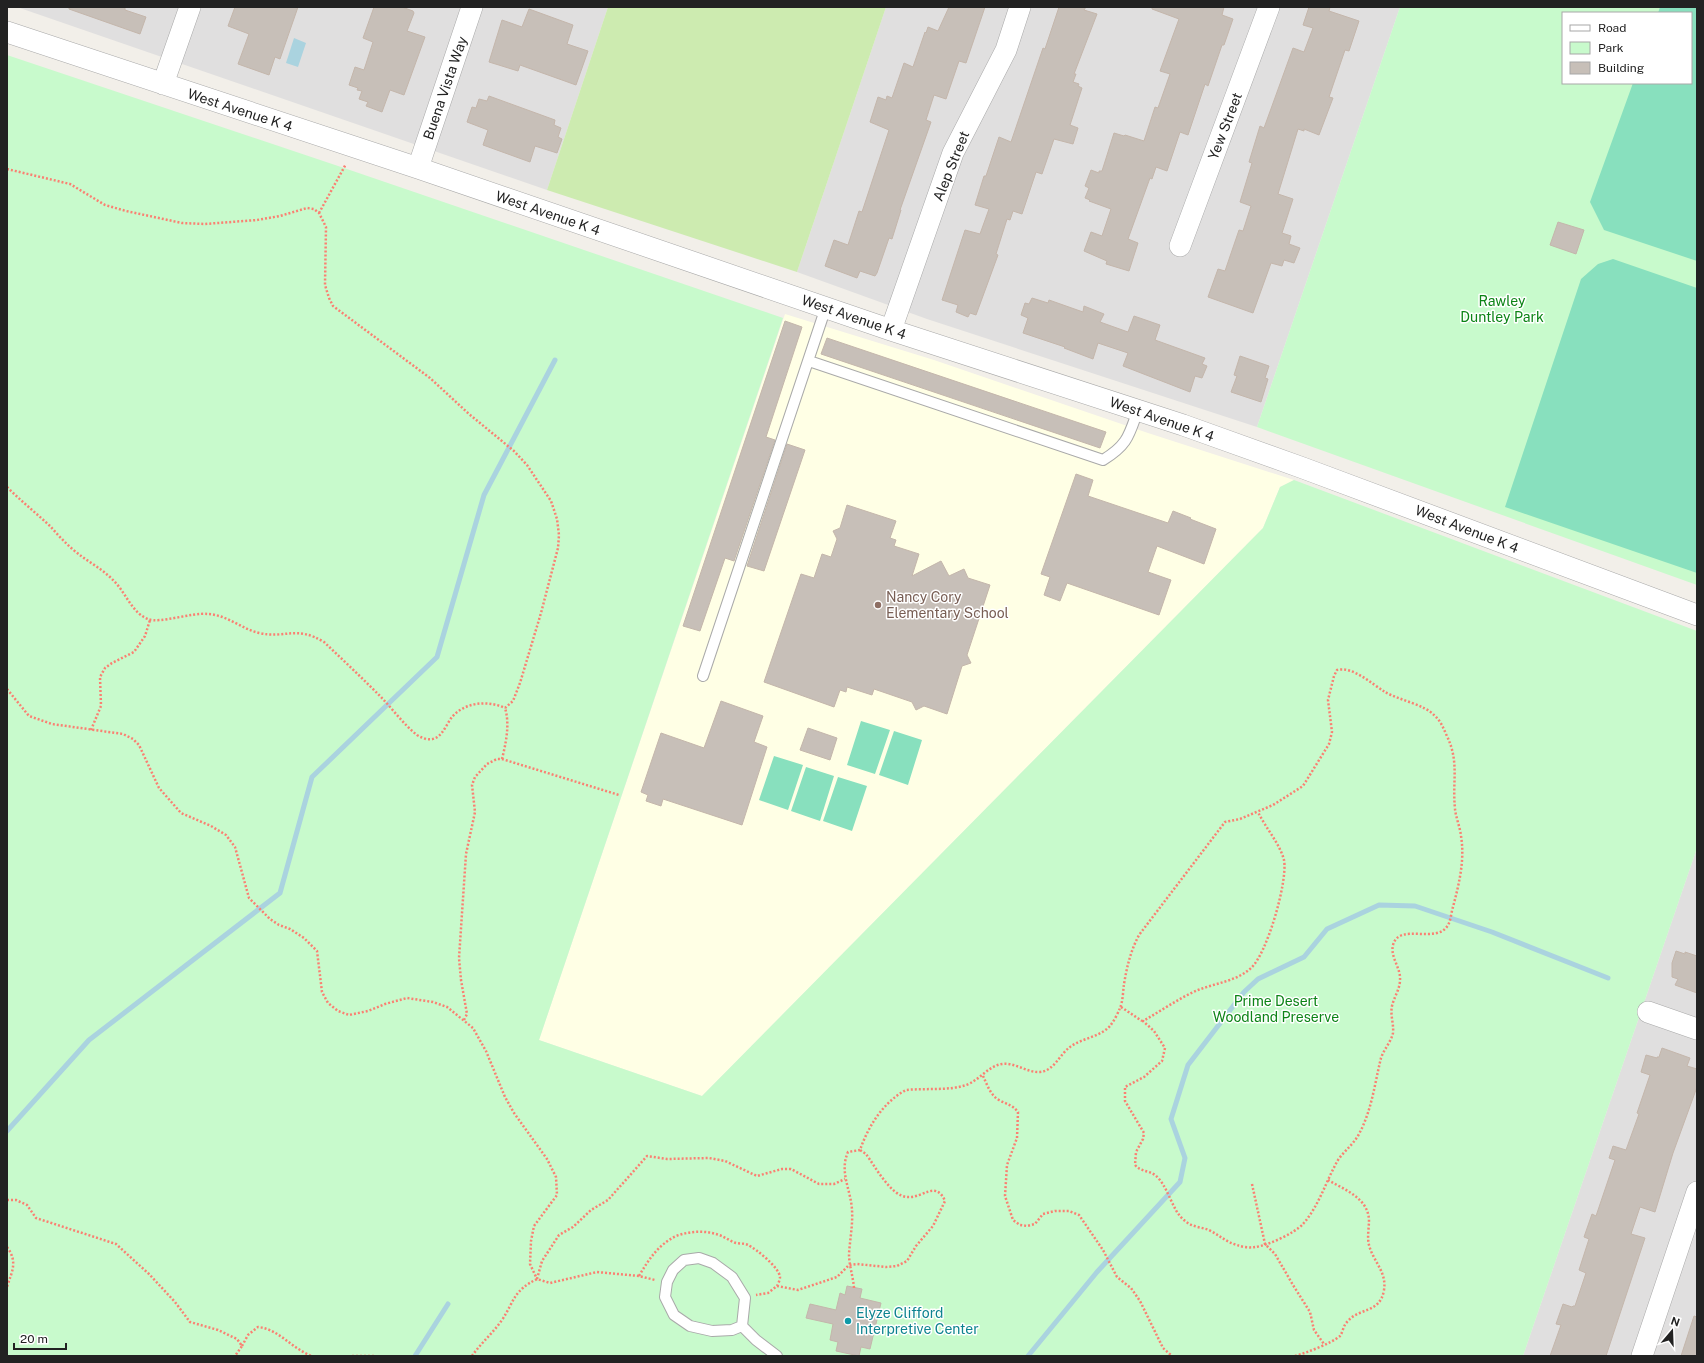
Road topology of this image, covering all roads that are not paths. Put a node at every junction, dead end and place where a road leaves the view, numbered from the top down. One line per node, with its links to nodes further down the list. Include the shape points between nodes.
1 (190, 7): 6 (street)
2 (472, 7): 7 (street, Buena Vista Way)
3 (1020, 7): 10 (street, Alep Street, via 1006,50 953,153)
4 (1269, 7): 8 (street, Yew Street)
5 (7, 32): 6 (street, West Avenue K 4)
6 (163, 84): 7 (street, West Avenue K 4)
7 (418, 168): 9 (street, West Avenue K 4)
8 (1180, 246)
9 (826, 307): 10 (street, West Avenue K 4); 11 (lane)
10 (891, 330): 12 (street, West Avenue K 4)
11 (809, 361): 12 (lane, via 1103,460 1115,453 1128,440); 14 (lane)
12 (1138, 410): 13 (street, West Avenue K 4, via 1303,468)
13 (1697, 615)
14 (703, 676)
15 (1648, 1012): 16 (street)
16 (1697, 1028)
17 (1697, 1192): 20 (street)
18 (742, 1326): 18 (lane, via 744,1298 732,1277 714,1263 698,1258 684,1260 673,1270 667,1282 665,1297 674,1316 690,1326 712,1331 732,1330); 19 (lane)
19 (777, 1356)
20 (1642, 1356)

